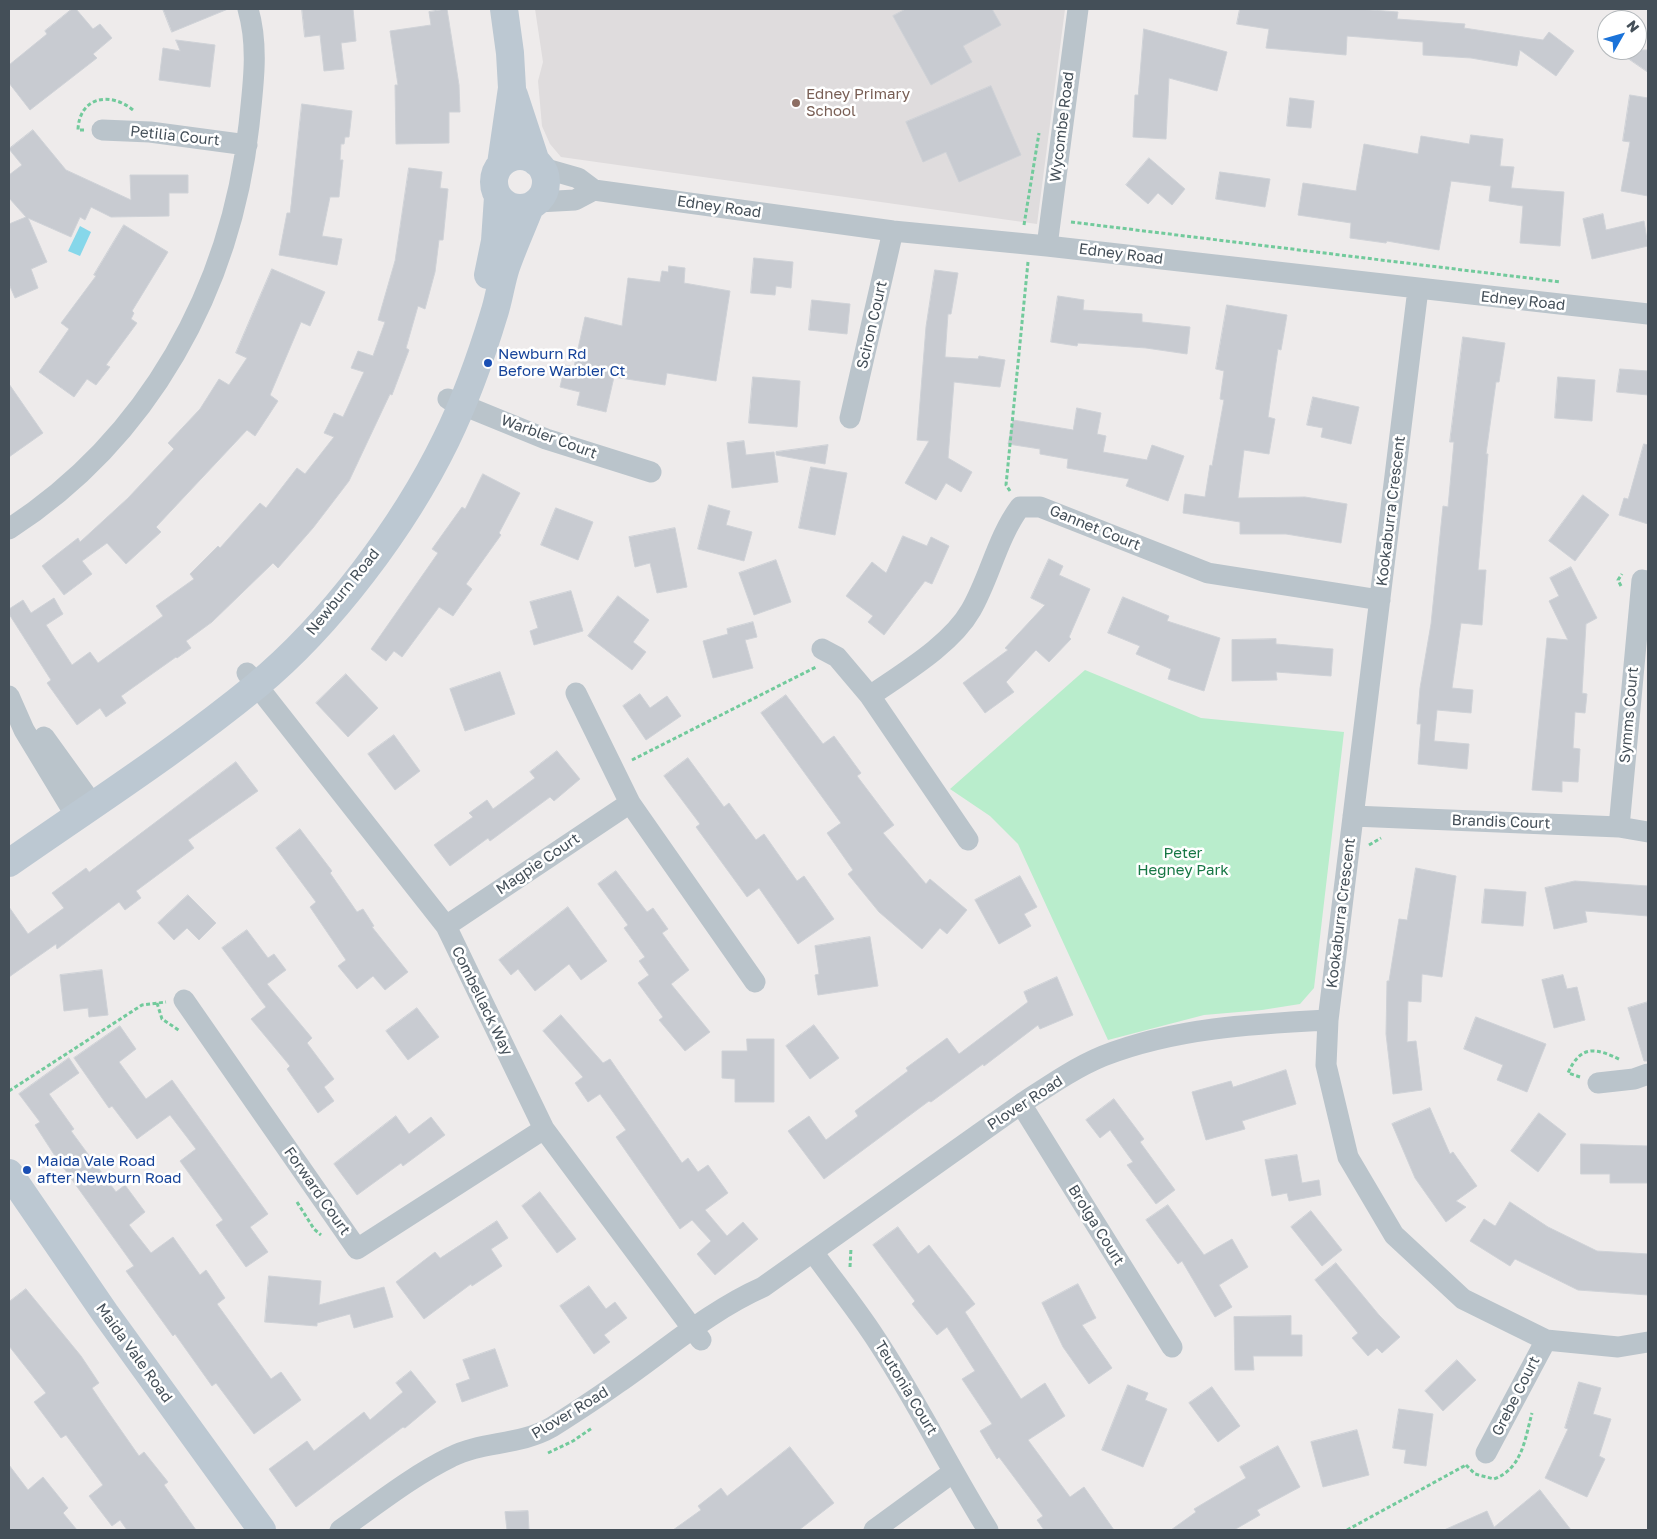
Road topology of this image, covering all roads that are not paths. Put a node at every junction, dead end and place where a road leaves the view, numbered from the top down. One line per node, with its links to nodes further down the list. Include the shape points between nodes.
1 (248, 9): 6 (street, via 255,71)
2 (504, 9): 4 (street)
3 (1078, 9): 13 (street, Wycombe Road, via 1050,219)
4 (512, 88): 7 (street); 8 (street)
5 (102, 130): 6 (street, Petilia Court, via 150,132)
6 (247, 145): 19 (street, via 230,225 216,270 183,343 114,440 78,478)
7 (501, 164): 8 (street, via 521,156); 10 (street, via 493,181)
8 (540, 165): 9 (street, Edney Road, via 578,178); 11 (street, via 546,186)
9 (594, 190): 11 (street, via 575,200); 12 (street, Edney Road)
10 (498, 197): 11 (street, via 512,208); 16 (street, Newburn Road, via 495,241 463,359)
11 (534, 204): 16 (street, Newburn Road, via 505,270 495,312)
12 (893, 231): 13 (street, Edney Road); 17 (street, Sciron Court)
13 (1038, 245): 14 (street, Edney Road)
14 (1418, 289): 15 (street, Edney Road); 21 (street, Kookaburra Crescent)
15 (1648, 314)
16 (455, 402): 18 (street, Warbler Court, via 546,439); 23 (street, Newburn Road, via 359,552)
17 (850, 418)
18 (651, 472)
19 (9, 529)
20 (1648, 581): 30 (street, Symms Court, via 1642,580)
21 (1380, 600): 25 (street, Gannet Court, via 1208,573 1040,507 1020,507 1010,520 971,610 953,632 921,660); 29 (street, Kookaburra Crescent)
22 (829, 653): 25 (street)
23 (252, 679): 27 (street, Newburn Road, via 181,723); 35 (street, Combellack Way)
24 (576, 693): 28 (street)
25 (870, 696): 33 (street)
26 (10, 699): 27 (street, via 46,766)
27 (80, 803): 32 (street, Newburn Road); 34 (street, Newburn Road)
28 (630, 803): 35 (street, Magpie Court); 36 (street)
29 (1353, 816): 30 (street, Brandis Court); 38 (street, Kookaburra Crescent)
30 (1619, 827): 31 (street, Brandis Court)
31 (1648, 832)
32 (9, 840)
33 (968, 840)
34 (9, 863)
35 (446, 926): 42 (street, Combellack Way)
36 (755, 982)
37 (184, 1000): 42 (street, Forward Court, via 357,1249)
38 (1328, 1020): 41 (street, Plover Road, via 1235,1025 1183,1033 1103,1056); 46 (street, Kookaburra Crescent, via 1326,1065 1348,1157 1394,1235 1463,1299)
39 (1648, 1074): 40 (street)
40 (1598, 1083)
41 (1021, 1104): 44 (street, Plover Road); 48 (street, Brolga Court)
42 (544, 1129): 45 (street, Combellack Way)
43 (10, 1176): 51 (street, Maida Vale Road)
44 (813, 1252): 45 (street, Plover Road, via 763,1287 736,1299); 50 (street, Teutonia Court, via 874,1335 935,1436)
45 (696, 1333): 52 (street, Plover Road, via 551,1427 528,1439 452,1456); 53 (street, Plover Road, via 556,1440 463,1464 422,1486)
46 (1546, 1340): 47 (street, Kookaburra Crescent, via 1618,1347); 49 (street, Grebe Court)
47 (1648, 1342)
48 (1172, 1347)
49 (1486, 1453)
50 (952, 1473): 54 (street); 55 (street, Teutonia Court)
51 (262, 1530)
52 (340, 1530)
53 (364, 1530)
54 (874, 1530)
55 (988, 1530)

